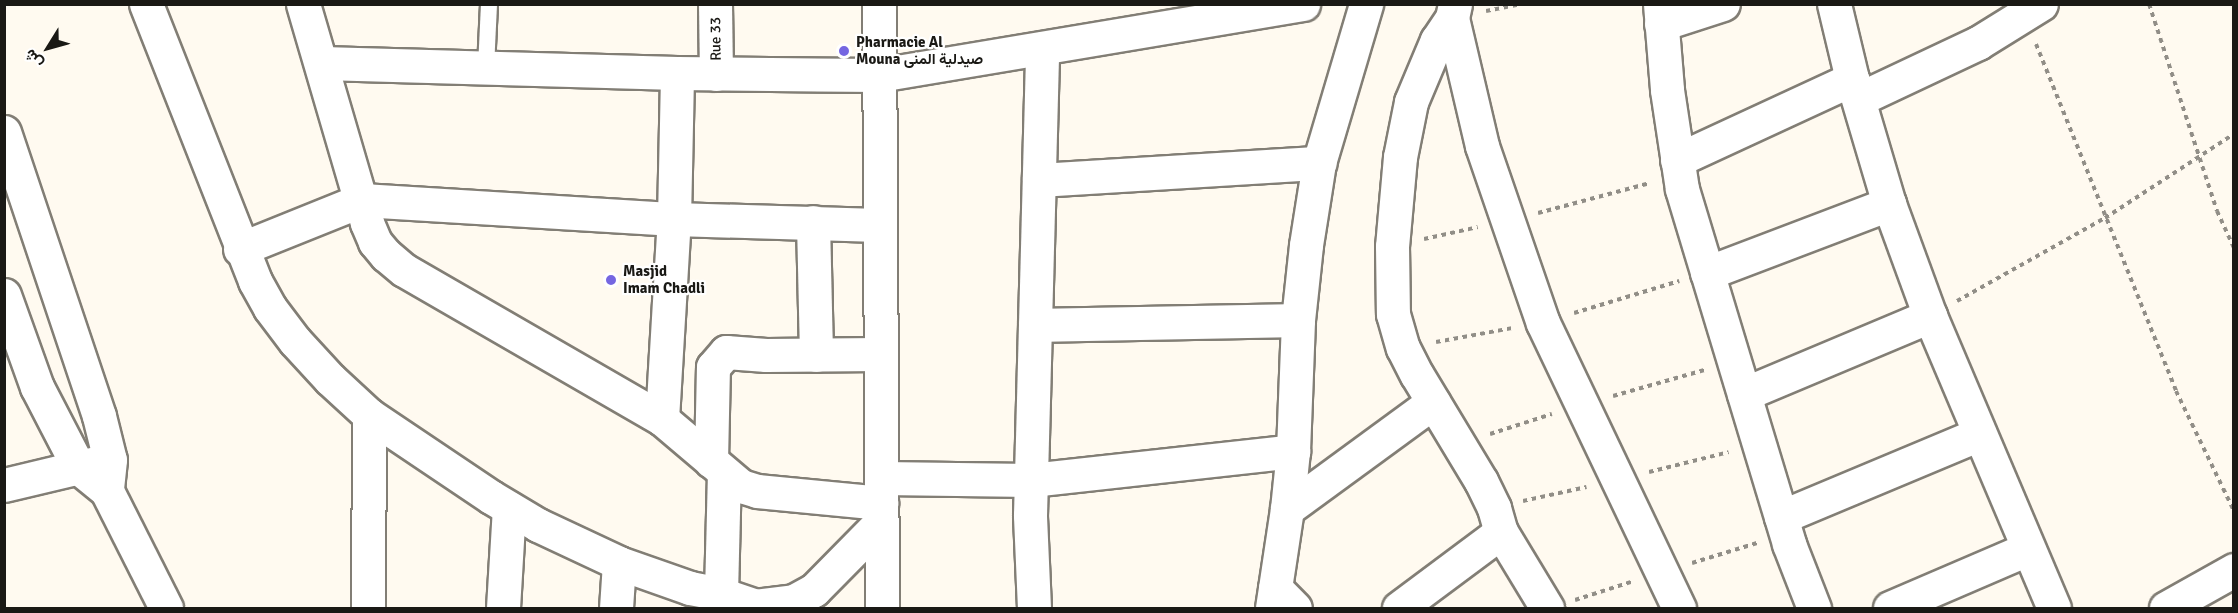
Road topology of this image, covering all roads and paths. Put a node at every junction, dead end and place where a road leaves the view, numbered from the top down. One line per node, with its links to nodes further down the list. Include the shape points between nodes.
1 (147, 4): 34 (street)
2 (303, 4): 15 (street)
3 (489, 4): 16 (lane)
4 (715, 4): 18 (street, Rue 33)
5 (879, 4): 19 (street)
6 (1303, 4): 14 (street)
7 (1366, 4): 25 (street)
8 (1723, 4): 13 (street)
9 (1834, 4): 20 (street)
10 (2149, 4): 23 (path)
11 (2033, 10): 20 (street, via 1978,43); 29 (path)
12 (1453, 11): 43 (street, via 1411,102 1400,157 1392,246 1393,314 1398,335); 72 (street, via 1482,146 1543,323)
13 (1660, 14): 24 (street)
14 (1042, 48): 19 (street); 26 (street)
15 (322, 63): 16 (street); 27 (street)
16 (486, 68): 17 (street)
17 (676, 74): 18 (street); 30 (street)
18 (716, 74): 19 (street)
19 (879, 75): 32 (street)
20 (1856, 89): 24 (street); 28 (street)
21 (4, 132): 49 (street, via 99,416)
22 (2234, 134): 23 (path)
23 (2199, 156): 29 (path); 33 (path)
24 (1677, 160): 35 (street)
25 (1319, 163): 26 (street); 38 (street)
26 (1038, 180): 39 (street)
27 (362, 200): 30 (street); 34 (street); 45 (street, via 375,243 404,270)
28 (1889, 204): 35 (street); 37 (street)
29 (2105, 218): 37 (path); 55 (path, via 2176,391)
30 (674, 219): 31 (street); 45 (street)
31 (813, 222): 32 (street); 41 (street)
32 (879, 225): 40 (street)
33 (2234, 248)
34 (240, 249): 44 (street, via 270,308 295,341)
35 (1707, 273): 42 (street)
36 (4, 295): 49 (street, via 37,387)
37 (1930, 316): 42 (street); 46 (street)
38 (1298, 320): 39 (street); 47 (street)
39 (1035, 325): 50 (street)
40 (880, 354): 41 (street); 52 (street)
41 (816, 355): 48 (street, via 726,352 719,357 712,377)
42 (1744, 394): 56 (street)
43 (1433, 402): 54 (street); 57 (street, via 1481,481)
44 (369, 415): 53 (street); 65 (street)
45 (662, 419): 48 (street)
46 (1979, 434): 56 (street); 58 (street)
47 (1293, 451): 50 (street); 54 (street)
48 (718, 467): 52 (street, via 741,486 757,491); 61 (street)
49 (99, 473): 51 (street); 64 (street)
50 (1031, 480): 52 (street); 69 (street)
51 (4, 485)
52 (881, 501): 63 (street, via 814,590 794,601); 68 (street)
53 (509, 508): 59 (street); 66 (street)
54 (1287, 509): 62 (street)
55 (2234, 511)
56 (1781, 517): 73 (street)
57 (1502, 532): 70 (street); 71 (street)
58 (2027, 549): 74 (street); 75 (street)
59 (619, 564): 61 (street); 67 (street)
60 (2234, 570): 76 (street)
61 (721, 594): 63 (street)
62 (1280, 602)
63 (755, 608)
64 (166, 609)
65 (368, 609)
66 (503, 609)
67 (616, 609)
68 (882, 609)
69 (1035, 609)
70 (1399, 609)
71 (1547, 609)
72 (1679, 609)
73 (1814, 609)
74 (1890, 609)
75 (2055, 609)
76 (2166, 609)

